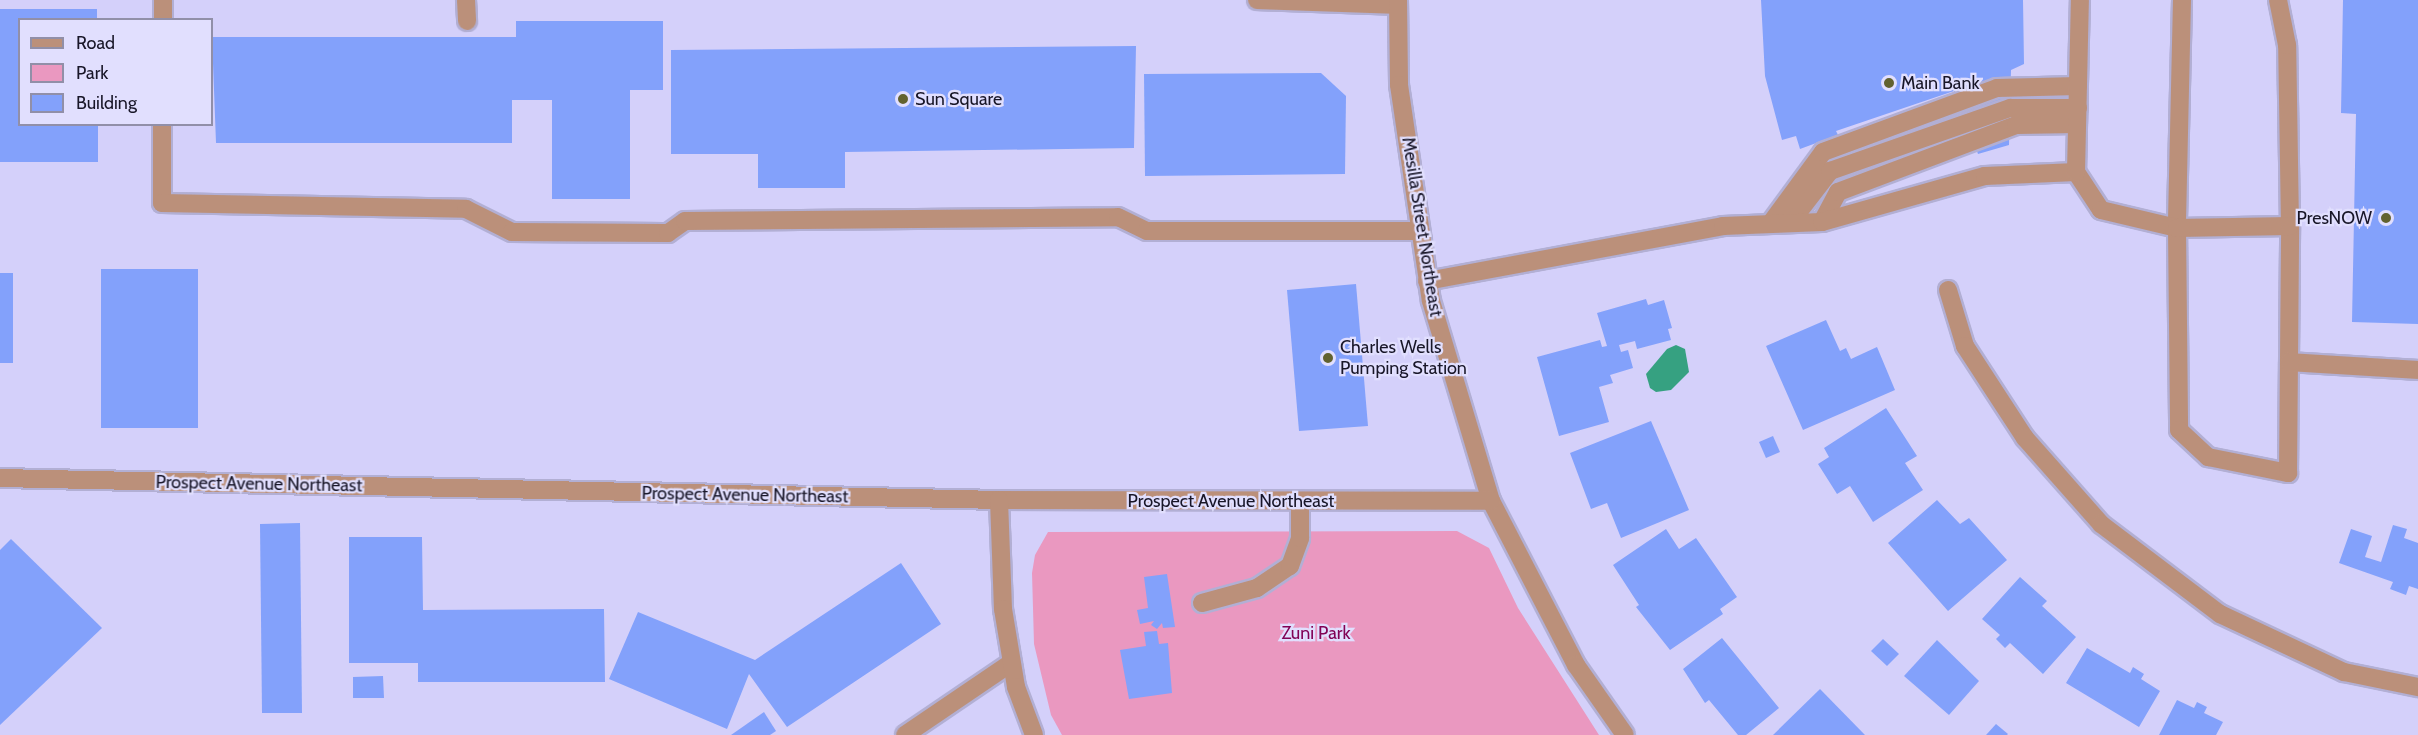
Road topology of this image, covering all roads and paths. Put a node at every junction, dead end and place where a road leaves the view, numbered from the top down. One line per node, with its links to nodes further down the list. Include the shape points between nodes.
1 (163, 0): 8 (street)
2 (466, 0): 9 (street)
3 (1257, 0): 7 (street)
4 (2080, 0): 10 (street)
5 (2182, 0): 18 (street)
6 (2278, 0): 17 (street, via 2287,45)
7 (1398, 3): 19 (street, Mesilla Street Northeast, via 1399,85)
8 (163, 18)
9 (467, 21)
10 (2078, 86): 11 (street); 16 (street, via 1997,88 1822,152)
11 (2078, 116): 13 (street); 14 (street, via 2016,125 1838,192); 15 (street, via 2010,108 1830,171)
12 (162, 126): 19 (street, via 162,204 466,208 512,232 668,233 685,221 1118,217 1147,231)
13 (2076, 172): 14 (street, via 1985,176); 18 (street, via 2101,210)
14 (1821, 222): 15 (street)
15 (1790, 223): 16 (street)
16 (1770, 224): 20 (street, via 1723,226)
17 (2290, 226): 18 (street); 22 (street)
18 (2177, 228): 22 (street, via 2179,430 2208,457 2288,473)
19 (1420, 231): 20 (street, Mesilla Street Northeast)
20 (1427, 281): 27 (street, Mesilla Street Northeast)
21 (1948, 290): 30 (street, via 1965,346 2019,429 2101,524 2220,614 2344,672)
22 (2289, 362): 23 (street)
23 (2418, 370)
24 (0, 478): 25 (street, Prospect Avenue Northeast)
25 (999, 500): 26 (street, Prospect Avenue Northeast); 29 (street, via 1003,609)
26 (1299, 501): 27 (street, Prospect Avenue Northeast); 28 (street, via 1300,538 1290,566 1257,588)
27 (1491, 501): 33 (street, Mesilla Street Northeast, via 1576,665)
28 (1202, 603)
29 (1011, 663): 31 (street); 32 (street)
30 (2418, 687)
31 (905, 735)
32 (1034, 735)
33 (1626, 735)

